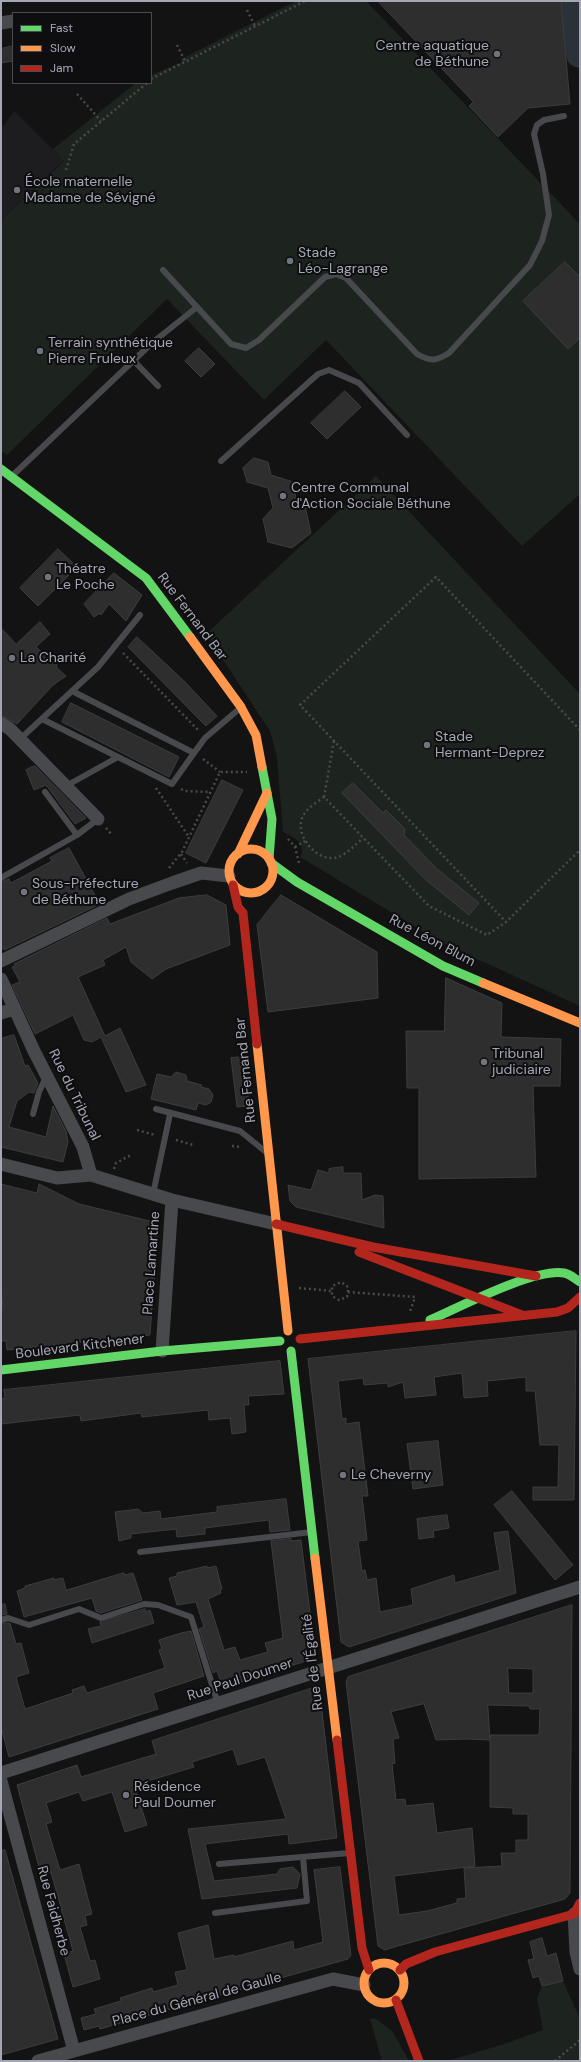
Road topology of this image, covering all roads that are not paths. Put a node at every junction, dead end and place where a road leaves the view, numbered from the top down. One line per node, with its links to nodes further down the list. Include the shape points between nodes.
1 (12, 21): 2 (street)
2 (1, 23)
3 (564, 116): 5 (lane, via 544,120 537,125 534,134 549,215 542,241 530,265 449,353 436,361 427,360 417,354 346,278 336,274 325,277 259,340 246,348 231,344)
4 (163, 270): 5 (lane)
5 (197, 308): 6 (lane, via 152,343)
6 (134, 361): 7 (lane); 11 (lane)
7 (158, 386)
8 (407, 436): 9 (lane, via 359,382 329,370 318,374)
9 (221, 461)
10 (1, 469): 11 (street, Rue Fernand Bar)
11 (12, 477): 14 (street, Rue Fernand Bar, via 146,578)
12 (140, 616): 13 (lane, via 98,667)
13 (72, 691): 15 (lane); 18 (lane)
14 (241, 707): 18 (lane, via 205,738); 22 (street, Rue Fernand Bar, via 256,735)
15 (42, 719): 17 (lane); 19 (lane)
16 (1, 723): 17 (street)
17 (20, 739): 20 (street)
18 (194, 753): 19 (lane, via 172,784)
19 (118, 757): 20 (lane)
20 (66, 786): 23 (street)
21 (45, 792): 24 (lane)
22 (267, 793): 25 (street); 26 (street, Rue Fernand Bar, via 272,819)
23 (98, 819): 24 (lane)
24 (77, 835): 27 (lane)
25 (238, 854): 26 (street, via 251,849 264,854); 28 (street, via 230,864)
26 (270, 861): 29 (street, via 273,872); 30 (street, Rue Léon Blum)
27 (1, 878)
28 (231, 880): 31 (street, via 238,890 245,893); 32 (street, Rue Fernand Bar, via 238,907); 33 (street, via 201,873 172,883 129,899)
29 (271, 881): 30 (street); 31 (street)
30 (298, 882): 37 (street, Rue Léon Blum, via 443,966)
31 (260, 892): 32 (street)
32 (243, 914): 42 (street, Rue Fernand Bar)
33 (1, 961)
34 (1, 979): 35 (street, Rue du Tribunal)
35 (14, 1009): 36 (street); 38 (street, Rue du Tribunal)
36 (1, 1014)
37 (580, 1023)
38 (47, 1076): 40 (lane); 44 (street, Rue du Tribunal, via 83,1147)
39 (156, 1109): 41 (lane)
40 (33, 1114)
41 (170, 1114): 42 (lane, via 240,1131); 45 (lane)
42 (269, 1154): 47 (street, Rue Fernand Bar)
43 (1, 1164): 44 (street, via 57,1178)
44 (91, 1175): 45 (street)
45 (153, 1194): 46 (street)
46 (172, 1200): 47 (street, Place Lamartine); 58 (street, Place Lamartine)
47 (276, 1224): 48 (street); 55 (street)
48 (312, 1234): 49 (street); 52 (street)
49 (536, 1276): 50 (street, via 563,1273); 52 (street)
50 (580, 1282)
51 (580, 1297): 53 (street, via 568,1308 557,1312)
52 (479, 1298): 53 (street); 54 (street)
53 (527, 1316): 54 (street)
54 (414, 1326): 56 (street)
55 (288, 1331): 56 (street, via 297,1333); 57 (street, via 281,1336)
56 (300, 1339): 59 (street, via 299,1345)
57 (280, 1341): 58 (street); 59 (street, via 283,1347)
58 (162, 1351): 60 (street, Boulevard Kitchener)
59 (291, 1351): 61 (street, Rue de l'Égalité)
60 (1, 1370)
61 (312, 1532): 62 (lane); 65 (street, Rue de l'Égalité)
62 (140, 1552)
63 (580, 1587): 65 (street, Rue Paul Doumer)
64 (1, 1620): 66 (lane, via 8,1618 29,1625 79,1609 101,1618 144,1604 158,1605 191,1617)
65 (328, 1668): 66 (street, Rue Paul Doumer); 69 (street, Rue de l'Égalité)
66 (218, 1704): 67 (street, Rue Paul Doumer)
67 (1, 1773)
68 (1, 1781): 79 (street, Rue Faidherbe)
69 (350, 1852): 70 (lane); 75 (street, Rue de l'Égalité, via 362,1948)
70 (303, 1856): 71 (lane); 73 (lane, via 307,1900)
71 (219, 1864)
72 (577, 1909): 74 (street, via 576,1952); 76 (street, via 435,1952 406,1964)
73 (216, 1913)
74 (580, 1969)
75 (370, 1970): 76 (street, via 375,1965 388,1964); 77 (street)
76 (400, 1970): 78 (street, via 405,1983)
77 (364, 1985): 78 (street, via 373,2000 385,2004); 79 (street, Place du Général de Gaulle, via 333,1979)
78 (396, 2000): 81 (street)
79 (74, 2051): 80 (street, Place du Général de Gaulle)
80 (38, 2061)
81 (419, 2061)

